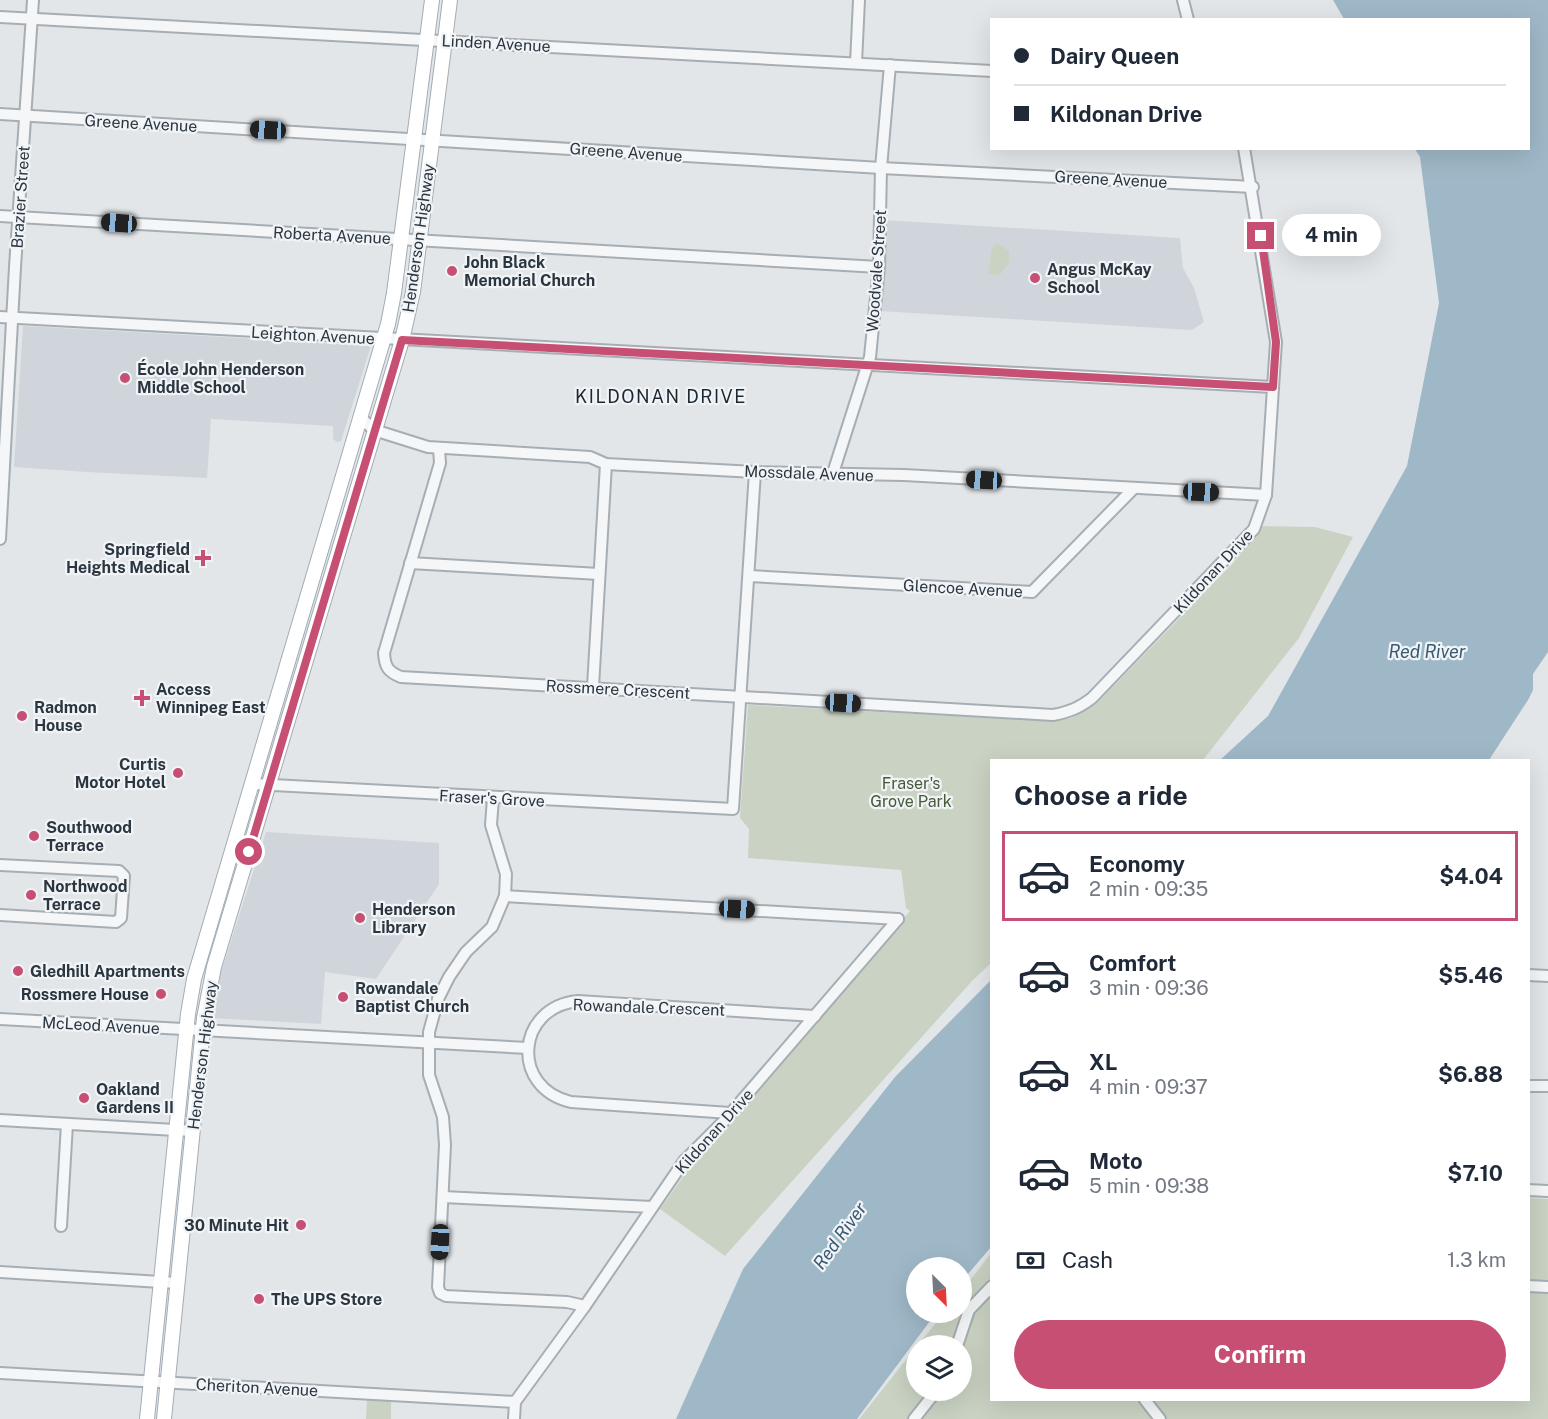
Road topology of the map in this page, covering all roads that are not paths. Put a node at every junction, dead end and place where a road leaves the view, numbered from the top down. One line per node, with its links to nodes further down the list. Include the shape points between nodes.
1 (33, 0): 7 (street, Brazier Street)
2 (432, 0): 9 (main road, Henderson Highway)
3 (450, 0): 10 (main road, Henderson Highway)
4 (859, 0): 11 (street)
5 (1183, 0): 8 (street)
6 (0, 16): 7 (street, Linden Avenue)
7 (32, 18): 9 (street, Linden Avenue); 15 (street, Brazier Street)
8 (1188, 18)
9 (427, 39): 10 (street, Linden Avenue); 16 (main road, Henderson Highway)
10 (445, 40): 11 (street, Linden Avenue); 17 (main road, Henderson Highway)
11 (856, 63): 12 (street, Linden Avenue)
12 (890, 64): 13 (street, Linden Avenue); 19 (street, Woodvale Street)
13 (990, 71)
14 (0, 114): 15 (street, Greene Avenue)
15 (25, 115): 16 (street, Greene Avenue); 22 (street, Brazier Street)
16 (414, 140): 17 (street, Greene Avenue); 23 (main road, Henderson Highway)
17 (432, 140): 19 (street, Greene Avenue); 24 (main road, Henderson Highway)
18 (1244, 150): 20 (street, Kildonan Drive)
19 (881, 168): 20 (street, Greene Avenue); 25 (street, Woodvale Street)
20 (1252, 187): 31 (street, Kildonan Drive, via 1276,342)
21 (0, 216): 22 (street, Roberta Avenue)
22 (19, 217): 23 (street, Roberta Avenue, via 344,238); 27 (street, Brazier Street)
23 (401, 238): 24 (street, Roberta Avenue); 28 (main road, Henderson Highway)
24 (419, 239): 25 (street, Roberta Avenue); 29 (main road, Henderson Highway)
25 (879, 267): 30 (street, Woodvale Street)
26 (0, 317): 27 (street, Leighton Avenue)
27 (12, 317): 28 (street, Leighton Avenue); 33 (street, Brazier Street)
28 (384, 339): 29 (street, Leighton Avenue); 32 (main road, Henderson Highway)
29 (402, 340): 30 (street, Leighton Avenue); 34 (main road, Henderson Highway)
30 (867, 367): 31 (street, Leighton Avenue); 38 (street, Woodvale Street)
31 (1273, 387): 40 (street, Kildonan Drive)
32 (360, 417): 34 (street, Mossdale Avenue); 41 (main road, Henderson Highway)
33 (3, 428): 43 (street, Brazier Street)
34 (374, 430): 35 (street, Mossdale Avenue); 42 (main road, Henderson Highway)
35 (439, 448): 36 (street, Mossdale Avenue, via 590,457); 44 (street, Rossmere Crescent, via 440,463)
36 (606, 464): 37 (street, Mossdale Avenue); 45 (street)
37 (755, 472): 38 (street, Mossdale Avenue); 46 (street)
38 (833, 473): 39 (street, Mossdale Avenue)
39 (1134, 488): 40 (street, Mossdale Avenue); 46 (street, Glencoe Avenue, via 1032,592)
40 (1266, 495): 51 (street, Kildonan Drive, via 1254,530)
41 (333, 508): 42 (main road); 47 (main road, Henderson Highway)
42 (350, 513): 48 (main road, Henderson Highway)
43 (0, 539)
44 (410, 563): 45 (street); 49 (street, Rossmere Crescent, via 384,653 384,663 390,672 400,677)
45 (599, 574): 49 (street)
46 (749, 576): 50 (street)
47 (305, 605): 48 (main road); 52 (main road, Henderson Highway)
48 (321, 609): 53 (main road, Henderson Highway)
49 (593, 687): 50 (street, Rossmere Crescent)
50 (741, 697): 51 (street, Rossmere Crescent, via 1053,715); 54 (street, Fraser's Grove, via 733,809)
51 (1080, 708)
52 (252, 784): 53 (street, Fraser's Grove); 57 (main road, Henderson Highway)
53 (269, 785): 54 (street, Fraser's Grove); 59 (main road, Henderson Highway)
54 (493, 798): 56 (street, via 491,825 506,874)
55 (0, 865): 58 (street, via 119,871 124,876 122,918 116,922)
56 (506, 896): 62 (street, Kildonan Drive, via 898,919); 66 (street, via 492,927 466,952 445,984)
57 (214, 908): 59 (main road); 64 (main road, Henderson Highway, via 194,979)
58 (0, 915)
59 (228, 921): 65 (main road, Henderson Highway, via 214,967)
60 (1530, 975): 61 (street)
61 (1548, 976)
62 (815, 1016): 67 (street, Rowandale Crescent, via 571,1002 542,1016); 70 (street, Kildonan Drive)
63 (0, 1019): 64 (street, McLeod Avenue)
64 (186, 1030): 65 (street, McLeod Avenue); 73 (main road, Henderson Highway)
65 (203, 1031): 66 (street, McLeod Avenue); 74 (main road, Henderson Highway)
66 (429, 1044): 67 (street, McLeod Avenue); 77 (street, via 429,1075 445,1131)
67 (528, 1048): 70 (street, via 536,1079 549,1094 562,1100)
68 (1530, 1086): 69 (street)
69 (1548, 1086)
70 (730, 1113): 78 (street, Kildonan Drive, via 684,1161)
71 (0, 1120): 72 (street)
72 (67, 1124): 73 (street); 79 (street)
73 (176, 1130): 74 (street); 81 (main road, Henderson Highway)
74 (193, 1131): 82 (main road, Henderson Highway)
75 (1530, 1190): 76 (street)
76 (1548, 1191)
77 (442, 1197): 78 (street); 86 (street, via 440,1293)
78 (652, 1207): 86 (street, Kildonan Drive)
79 (61, 1226)
80 (0, 1272): 81 (street)
81 (161, 1281): 82 (street); 89 (main road, Henderson Highway)
82 (177, 1283): 90 (main road, Henderson Highway)
83 (1530, 1286): 84 (street)
84 (1548, 1287)
85 (990, 1288): 87 (street, via 969,1311)
86 (585, 1306): 93 (street, Kildonan Drive)
87 (961, 1335)
88 (0, 1373): 89 (street, Cheriton Avenue)
89 (151, 1381): 90 (street, Cheriton Avenue); 94 (main road, Henderson Highway)
90 (168, 1382): 93 (street, Cheriton Avenue); 95 (main road, Henderson Highway)
91 (928, 1401): 97 (street)
92 (1146, 1401): 98 (street)
93 (515, 1402): 96 (street)
94 (147, 1419)
95 (164, 1419)
96 (514, 1419)
97 (914, 1419)
98 (1160, 1419)

